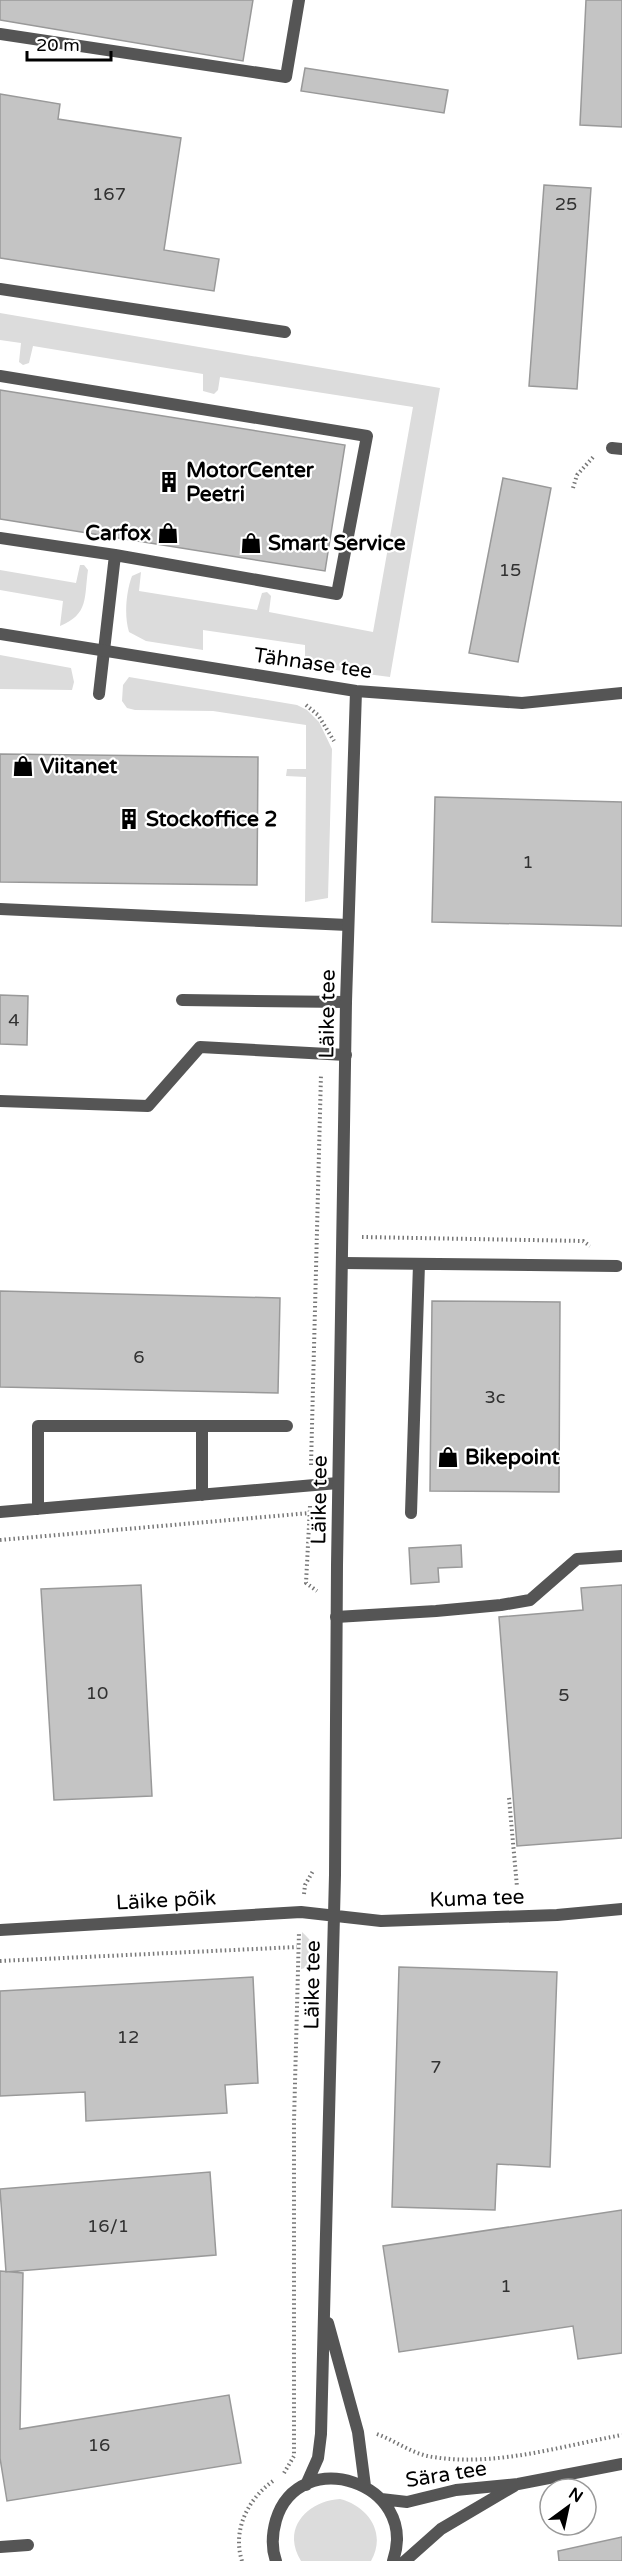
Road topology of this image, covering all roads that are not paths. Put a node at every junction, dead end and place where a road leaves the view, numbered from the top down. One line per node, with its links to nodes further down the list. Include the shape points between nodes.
1 (299, 0): 2 (street, via 286,77)
2 (0, 34)
3 (0, 289): 4 (street)
4 (285, 332)
5 (0, 376): 7 (street, via 367,436 338,594)
6 (0, 538): 7 (street)
7 (115, 555): 9 (street)
8 (0, 634): 9 (street, Tähnase tee)
9 (104, 651): 10 (street, Tähnase tee); 12 (street)
10 (356, 691): 11 (street, Tähnase tee, via 522,703); 14 (street, Läike tee)
11 (622, 693)
12 (99, 694)
13 (0, 909): 14 (street)
14 (348, 925): 16 (street, Läike tee)
15 (182, 1000): 16 (street)
16 (346, 1002): 17 (street, Läike tee)
17 (346, 1055): 18 (street, via 200,1047 148,1106); 19 (street, Läike tee)
18 (0, 1101)
19 (343, 1263): 20 (street); 24 (street, Läike tee)
20 (420, 1264): 21 (street); 28 (street)
21 (617, 1266)
22 (202, 1426): 23 (street); 25 (street); 26 (street, via 38,1426)
23 (287, 1426)
24 (338, 1483): 25 (street); 30 (street, Läike tee)
25 (202, 1495): 26 (street)
26 (38, 1509): 27 (street)
27 (0, 1512)
28 (411, 1513)
29 (622, 1556): 30 (street, via 577,1559 530,1600)
30 (336, 1617): 32 (street, Läike tee)
31 (622, 1909): 32 (street, Kuma tee, via 556,1916 404,1920)
32 (333, 1917): 33 (street, Läike põik, via 301,1912); 34 (street, Läike tee)
33 (0, 1930)
34 (324, 2309): 37 (street, Läike tee, via 321,2434 318,2458); 38 (street, Läike tee, via 358,2432)
35 (622, 2464): 36 (street, Sära tee)
36 (518, 2484): 39 (street, Sära tee, via 456,2490 407,2502); 44 (street, Sära tee, via 441,2529)
37 (306, 2485): 38 (street, via 325,2479 346,2479); 42 (street, via 278,2513 272,2533)
38 (365, 2486): 39 (street)
39 (381, 2499): 43 (street, via 392,2514 397,2533)
40 (28, 2545): 41 (street)
41 (0, 2547)
42 (276, 2561)
43 (393, 2561)
44 (405, 2561)

